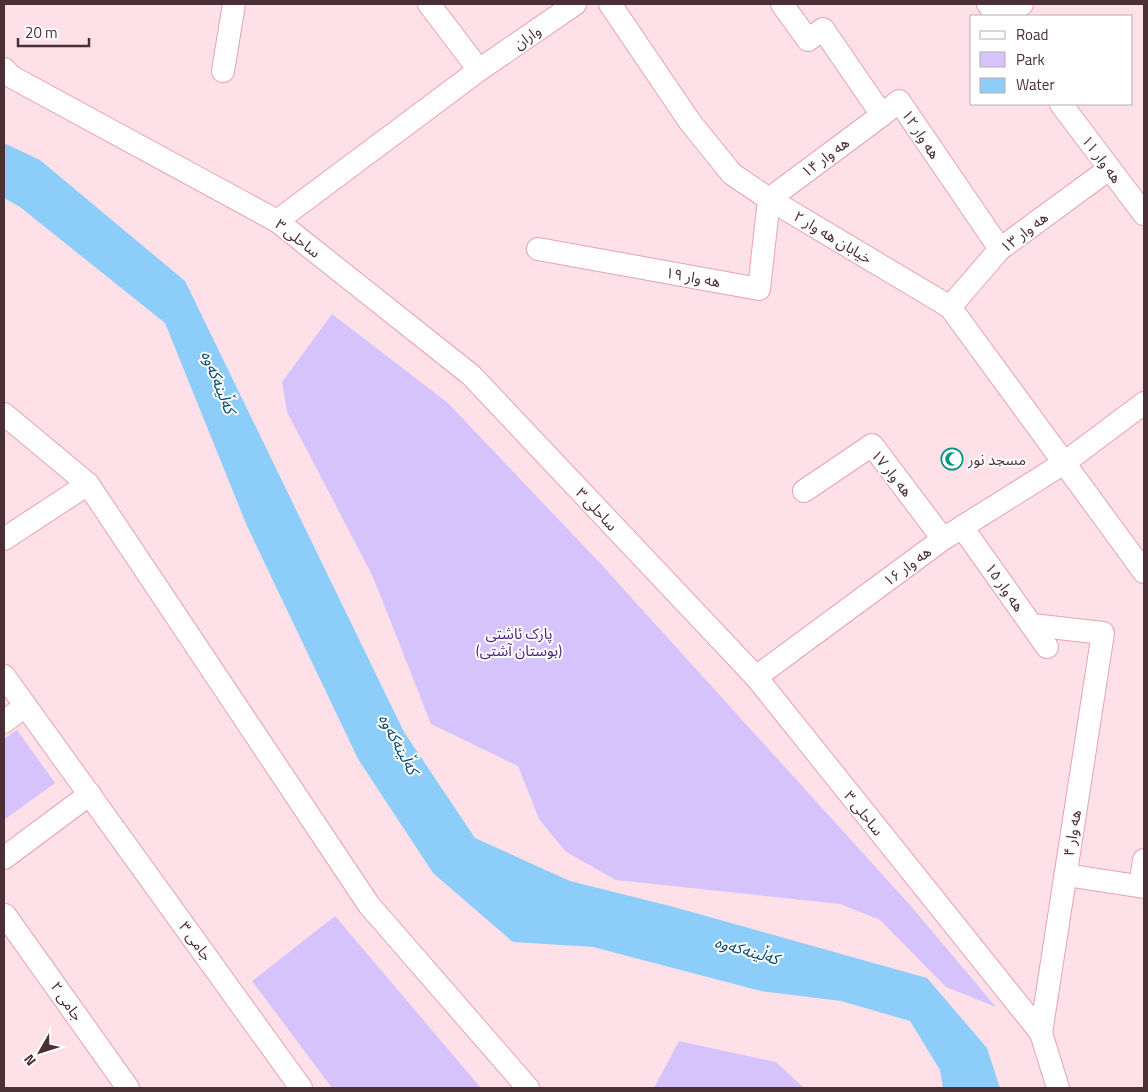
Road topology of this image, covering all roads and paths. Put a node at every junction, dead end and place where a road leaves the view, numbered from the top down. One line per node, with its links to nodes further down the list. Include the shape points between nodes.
1 (234, 4): 12 (street)
2 (429, 4): 11 (street)
3 (575, 4): 11 (street, واران)
4 (610, 4): 16 (street, خیابان هه وار ۲, via 690,122 732,174)
5 (782, 4): 14 (street, هه وار ۱۲, via 808,40 823,29)
6 (988, 4): 8 (street)
7 (1022, 4): 9 (street)
8 (996, 15)
9 (1006, 15)
10 (4, 69): 18 (street, ساحلی ۳, via 12,77)
11 (479, 70): 18 (street, واران)
12 (223, 71)
13 (1063, 105): 15 (street, هه وار ۱۱)
14 (882, 115): 16 (street, هه وار ۱۴); 20 (street, هه وار ۱۲, via 899,101)
15 (1109, 169): 17 (street, هه وار ۱۱); 20 (street, هه وار ۱۳)
16 (769, 199): 19 (street, هه وار ۱۹, via 759,289); 21 (street, خیابان هه وار ۲)
17 (1144, 214)
18 (278, 220): 34 (street, ساحلی ۳, via 471,375)
19 (538, 249)
20 (1000, 249): 21 (street, هه وار ۱۳)
21 (950, 307): 24 (street, خیابان هه وار ۲)
22 (1144, 403): 24 (street, هه وار ۱۶)
23 (4, 414): 25 (street)
24 (1064, 463): 27 (street, هه وار ۱۶); 30 (street, خیابان هه وار ۲)
25 (88, 484): 28 (street); 46 (street, via 369,905)
26 (804, 491): 29 (street, هه وار ۱۷, via 872,445)
27 (962, 527): 29 (street, هه وار ۱۶); 31 (street, هه وار ۱۵)
28 (4, 539)
29 (943, 539): 34 (street, هه وار ۱۶)
30 (1144, 572)
31 (1032, 625): 32 (street, هه وار ۱۵); 40 (street, هه وار ۴, via 1103,633)
32 (1047, 647)
33 (4, 676): 35 (street, جامی ۳)
34 (756, 677): 43 (street, ساحلی ۳)
35 (25, 706): 36 (street); 37 (street, جامی ۳)
36 (4, 722)
37 (90, 794): 38 (street); 45 (street, جامی ۳)
38 (4, 858)
39 (1144, 860): 41 (street)
40 (1066, 875): 41 (street); 43 (street, هه وار ۴)
41 (1142, 887)
42 (6, 914): 44 (street, جامی ۲)
43 (1040, 1033): 47 (street, ساحلی ۳)
44 (128, 1088)
45 (301, 1088)
46 (528, 1088)
47 (1058, 1088)

